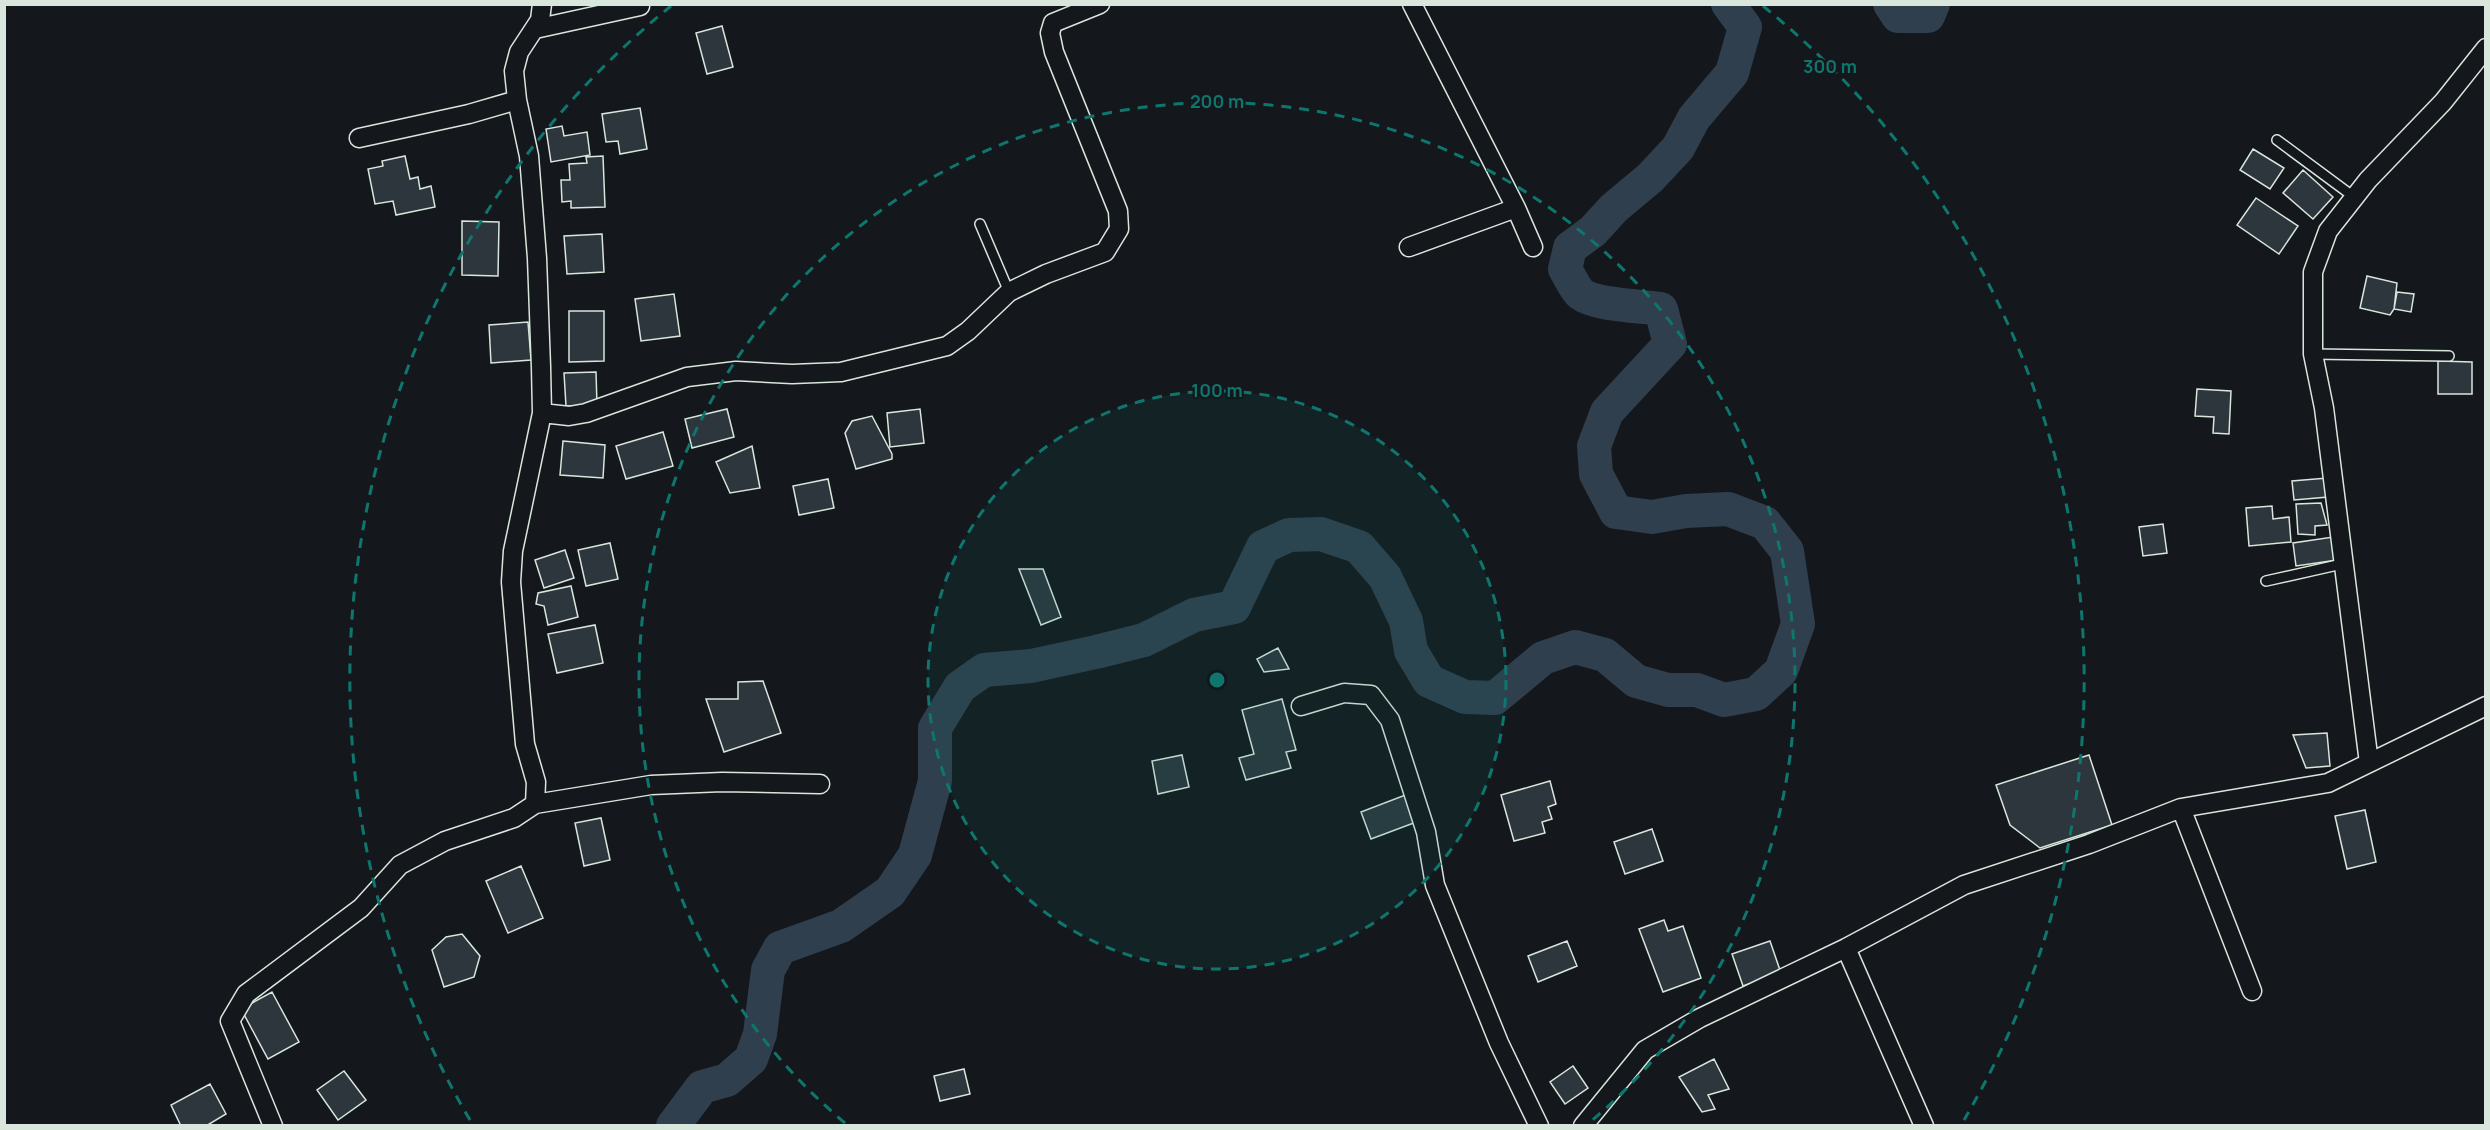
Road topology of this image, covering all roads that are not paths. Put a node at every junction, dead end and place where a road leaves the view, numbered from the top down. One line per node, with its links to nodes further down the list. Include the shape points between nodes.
1 (542, 4): 5 (street)
2 (1100, 4): 15 (street, via 1053,23 1050,33 1054,52 1118,211 1119,229 1105,252)
3 (1412, 4): 11 (street)
4 (640, 6): 5 (street)
5 (535, 29): 7 (street, via 519,52 514,71)
6 (2486, 48): 10 (street, via 2443,102)
7 (517, 100): 8 (street); 18 (street, via 529,156)
8 (359, 138)
9 (2277, 140): 10 (lane)
10 (2354, 197): 16 (street, via 2328,231 2313,272)
11 (1516, 208): 13 (street); 14 (street)
12 (980, 224): 15 (lane)
13 (1409, 247)
14 (1533, 248)
15 (1009, 292): 18 (street, via 947,346 914,355 841,372 736,371 687,377 586,413)
16 (2313, 354): 17 (lane); 19 (street, via 2324,408)
17 (2449, 356)
18 (542, 413): 25 (street, via 513,550 511,582 525,744 536,782)
19 (2342, 564): 20 (lane); 23 (street)
20 (2266, 581)
21 (1301, 706): 30 (street, via 1344,693 1371,695 1390,720 1426,832 1435,885 1499,1043)
22 (2486, 706): 23 (street)
23 (2369, 763): 26 (street, via 2328,783)
24 (820, 784): 25 (street, via 651,785)
25 (535, 804): 29 (street, via 514,818 445,841 400,865 361,908 246,994 230,1021)
26 (2181, 808): 27 (street, via 2089,844 1964,885); 28 (street)
27 (1846, 948): 31 (street, via 1700,1018 1645,1050); 32 (street)
28 (2252, 991)
29 (273, 1125)
30 (1539, 1125)
31 (1584, 1125)
32 (1924, 1125)

